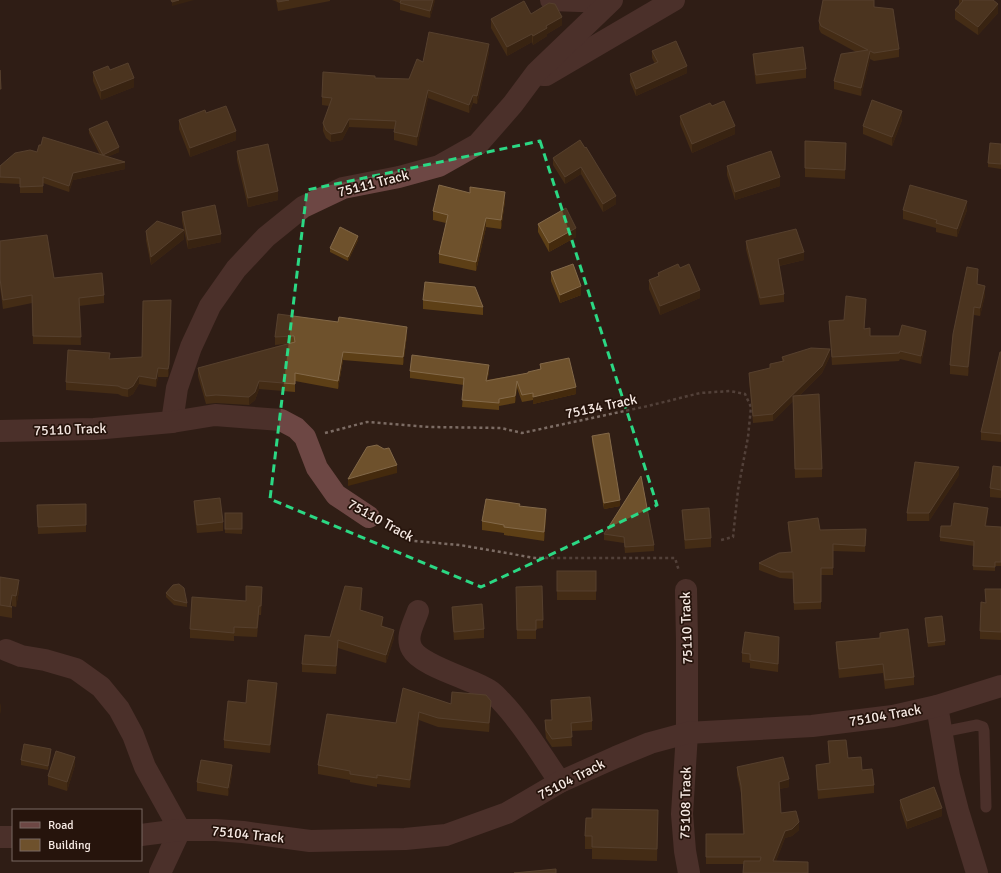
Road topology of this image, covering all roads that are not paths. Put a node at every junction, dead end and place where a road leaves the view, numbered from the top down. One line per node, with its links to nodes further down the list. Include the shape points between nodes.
1 (551, 0): 3 (street)
2 (674, 0): 4 (street, via 546,75)
3 (611, 1): 4 (street, 75111 Track)
4 (536, 73): 5 (street, 75111 Track, via 478,144 439,166 343,188 303,207 266,237 236,269 210,306 191,347 177,388)
5 (172, 422): 6 (street, 75110 Track, via 94,429); 7 (street, 75110 Track, via 215,415 281,420 296,428 305,437 317,468 336,495)
6 (0, 431)
7 (369, 517)
8 (686, 590): 14 (street, 75110 Track)
9 (418, 611): 15 (street, via 409,636 412,650 437,667 488,689 497,697 514,714)
10 (6, 650): 17 (street, via 76,669 101,687 119,709 133,735 145,767)
11 (1001, 686): 12 (street, 75104 Track)
12 (936, 706): 13 (street); 14 (street, 75104 Track, via 893,716 812,726)
13 (942, 732): 16 (lane, via 977,725 982,727); 23 (street, via 949,776)
14 (687, 733): 15 (street, 75104 Track, via 644,746); 22 (street, 75108 Track, via 682,814)
15 (560, 782): 17 (street, 75104 Track, via 507,813 446,835 405,839 310,841 243,832)
16 (986, 807)
17 (180, 830): 18 (street, 75104 Track); 21 (street)
18 (142, 835)
19 (0, 837): 20 (street)
20 (12, 837)
21 (160, 873)
22 (689, 873)
23 (977, 873)

